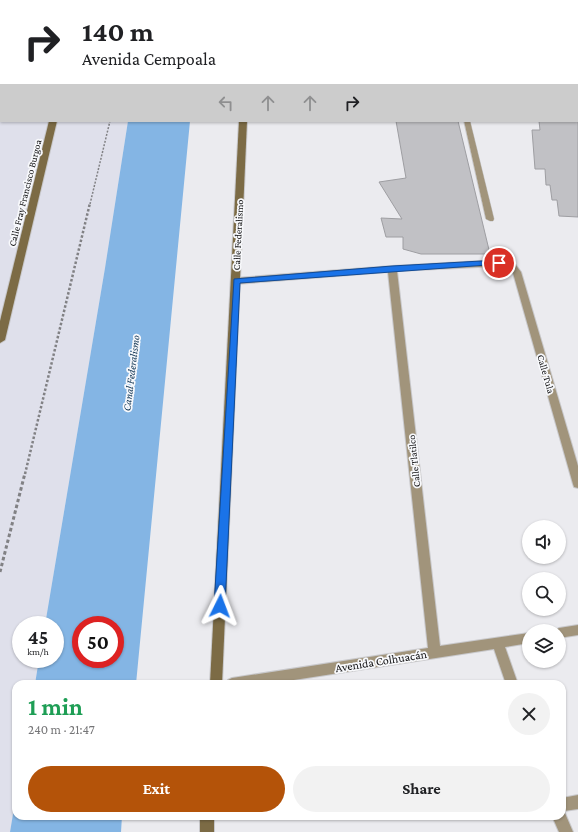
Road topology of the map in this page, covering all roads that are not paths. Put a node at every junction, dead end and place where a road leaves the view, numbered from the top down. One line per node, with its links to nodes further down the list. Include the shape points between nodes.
1 (53, 122): 7 (main road, Calle Fray Francisco Burgoa)
2 (244, 122): 6 (main road, Calle Federalismo)
3 (467, 122): 4 (lane)
4 (490, 219)
5 (392, 269): 6 (street); 8 (street, Calle Tula, via 499,263 512,266 516,272); 13 (street, Calle Tlatilco)
6 (236, 281): 14 (main road, Calle Federalismo)
7 (0, 340)
8 (578, 484)
9 (578, 630): 10 (street)
10 (566, 632)
11 (522, 639): 12 (street, Avenida Colhuacán)
12 (498, 643): 13 (street, Avenida Colhuacán); 16 (street)
13 (435, 652): 15 (street, Avenida Colhuacán)
14 (216, 680)
15 (257, 680)
16 (511, 680)
17 (578, 802): 18 (street)
18 (566, 804)
19 (207, 820): 21 (main road)
20 (561, 820): 22 (street)
21 (207, 832)
22 (566, 832)

